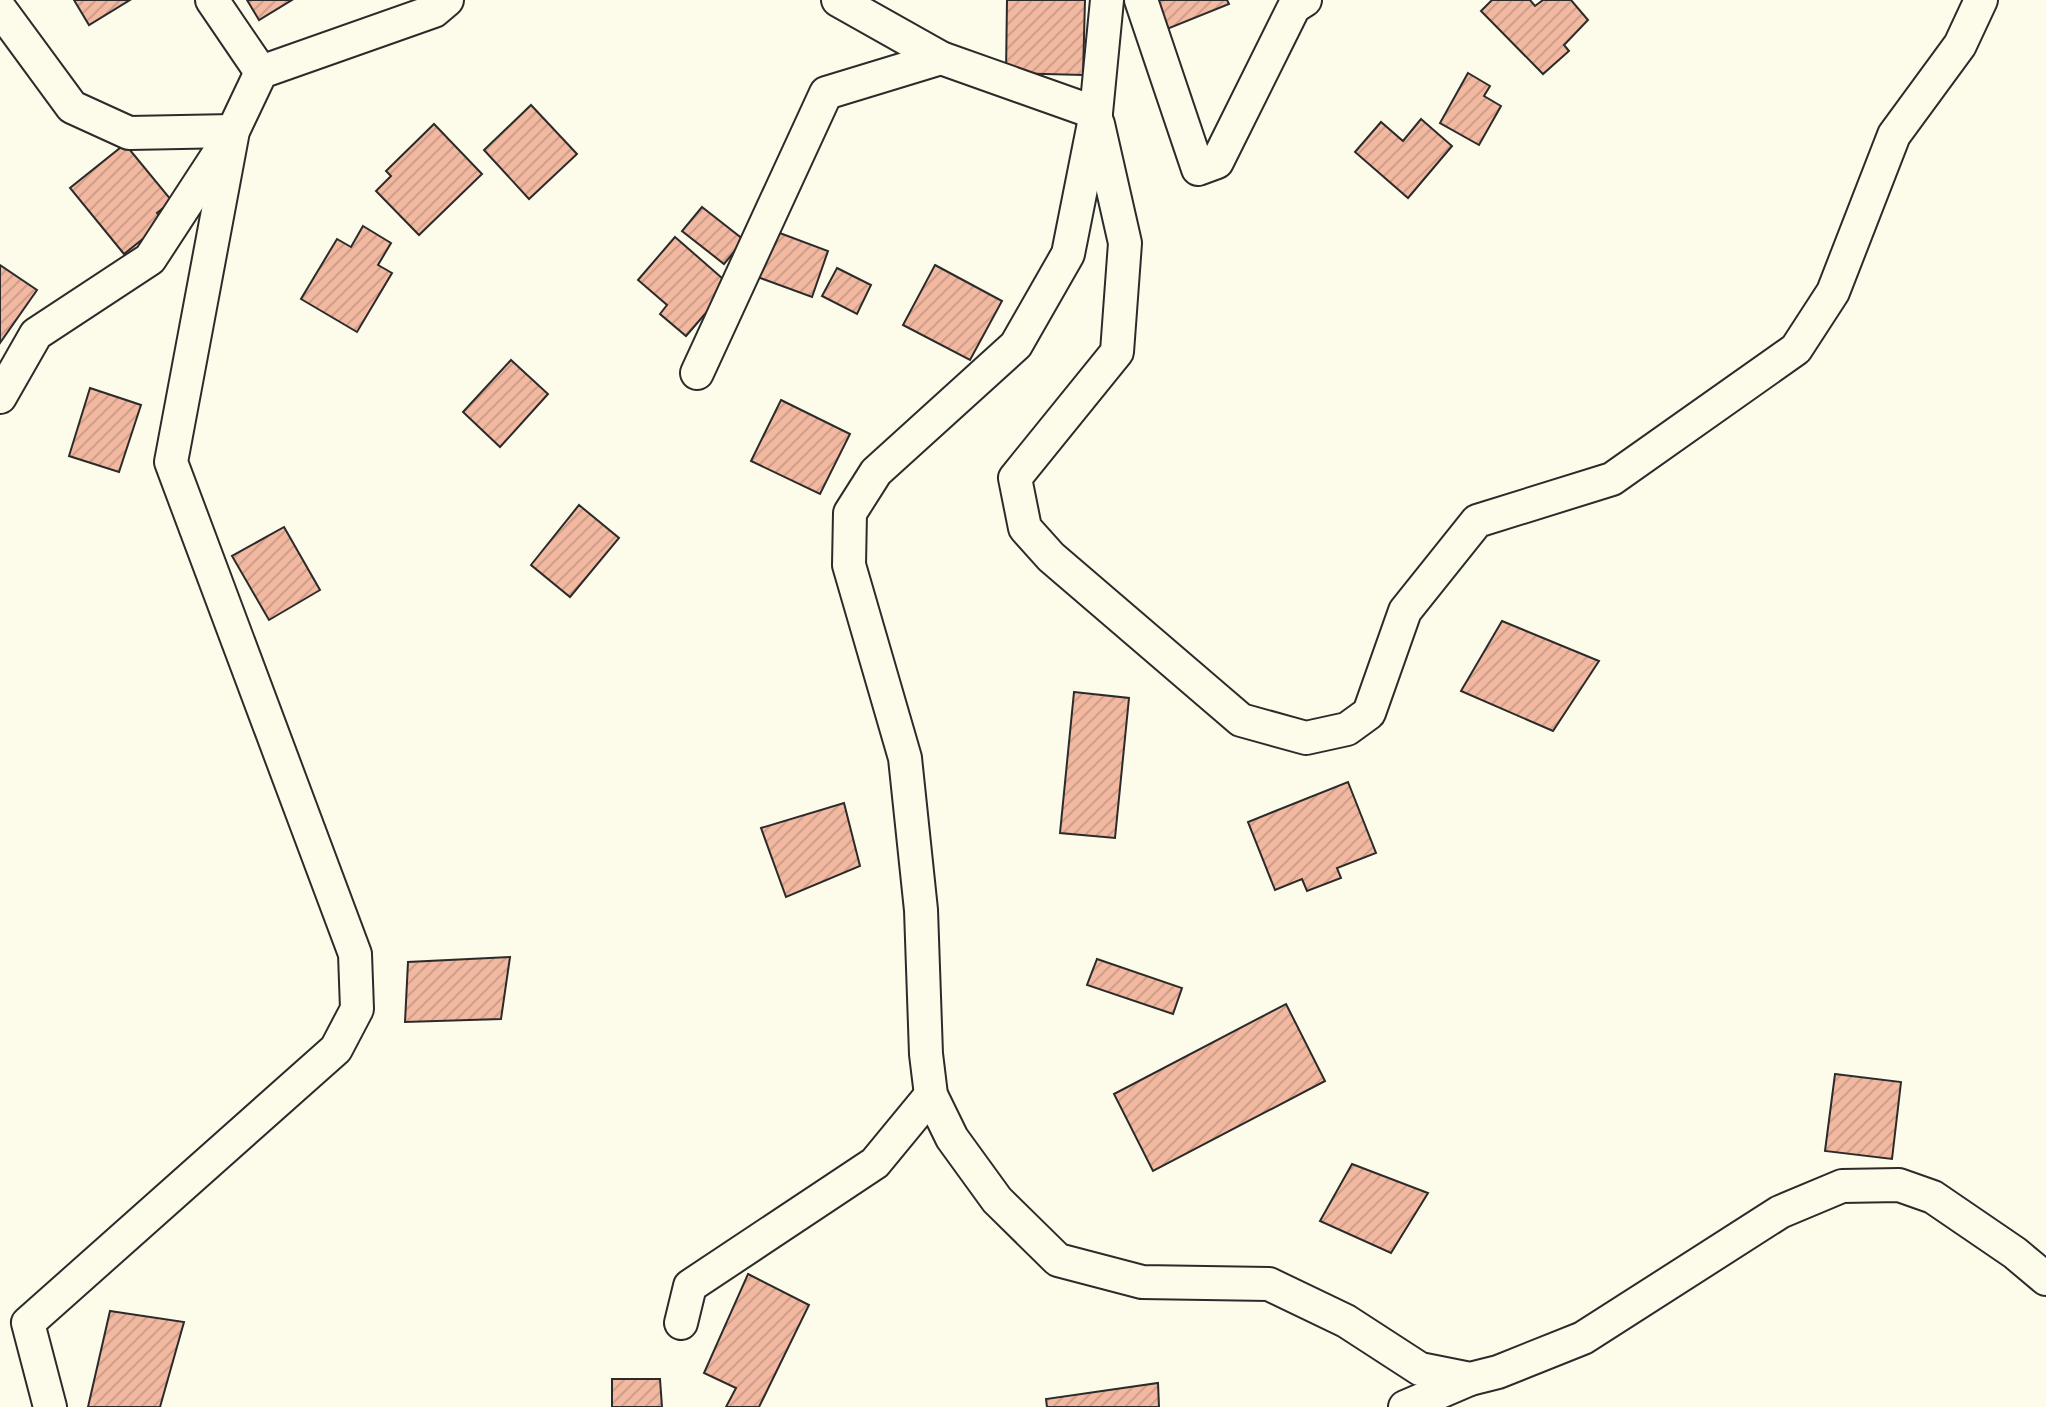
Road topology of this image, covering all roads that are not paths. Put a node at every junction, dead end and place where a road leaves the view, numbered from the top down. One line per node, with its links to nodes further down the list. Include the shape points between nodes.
1 (212, 0): 10 (street)
2 (447, 0): 10 (street, via 434,11)
3 (838, 0): 9 (street)
4 (1107, 0): 11 (street)
5 (1141, 0): 6 (street, via 1198,169 1217,162 1294,7)
6 (1305, 0)
7 (1981, 0): 11 (street, via 1960,45 1894,135 1833,292 1796,349 1612,479 1477,521 1405,611 1369,713 1347,729 1306,738 1241,720 1051,557 1025,528 1015,478 1117,352 1125,243)
8 (0, 9): 12 (street, via 72,107 129,133)
9 (941, 58): 11 (street); 13 (street, via 826,93)
10 (261, 72): 12 (street)
11 (1096, 113): 15 (street, via 1068,254 1016,345 876,472 850,513 849,565 905,758 921,910)
12 (233, 131): 14 (street, via 150,259 36,334); 19 (street, via 171,462 355,954 357,1009 336,1049 28,1323)
13 (697, 373)
14 (0, 397)
15 (931, 1095): 17 (street, via 875,1163 690,1286); 18 (street, via 952,1138 997,1200 1058,1260 1142,1282 1269,1284 1346,1321 1420,1369)
16 (2046, 1279): 18 (street, via 1933,1197 1899,1185 1842,1186 1780,1212 1583,1338)
17 (681, 1323)
18 (1470, 1379): 20 (street)
19 (50, 1407)
20 (1405, 1407)

